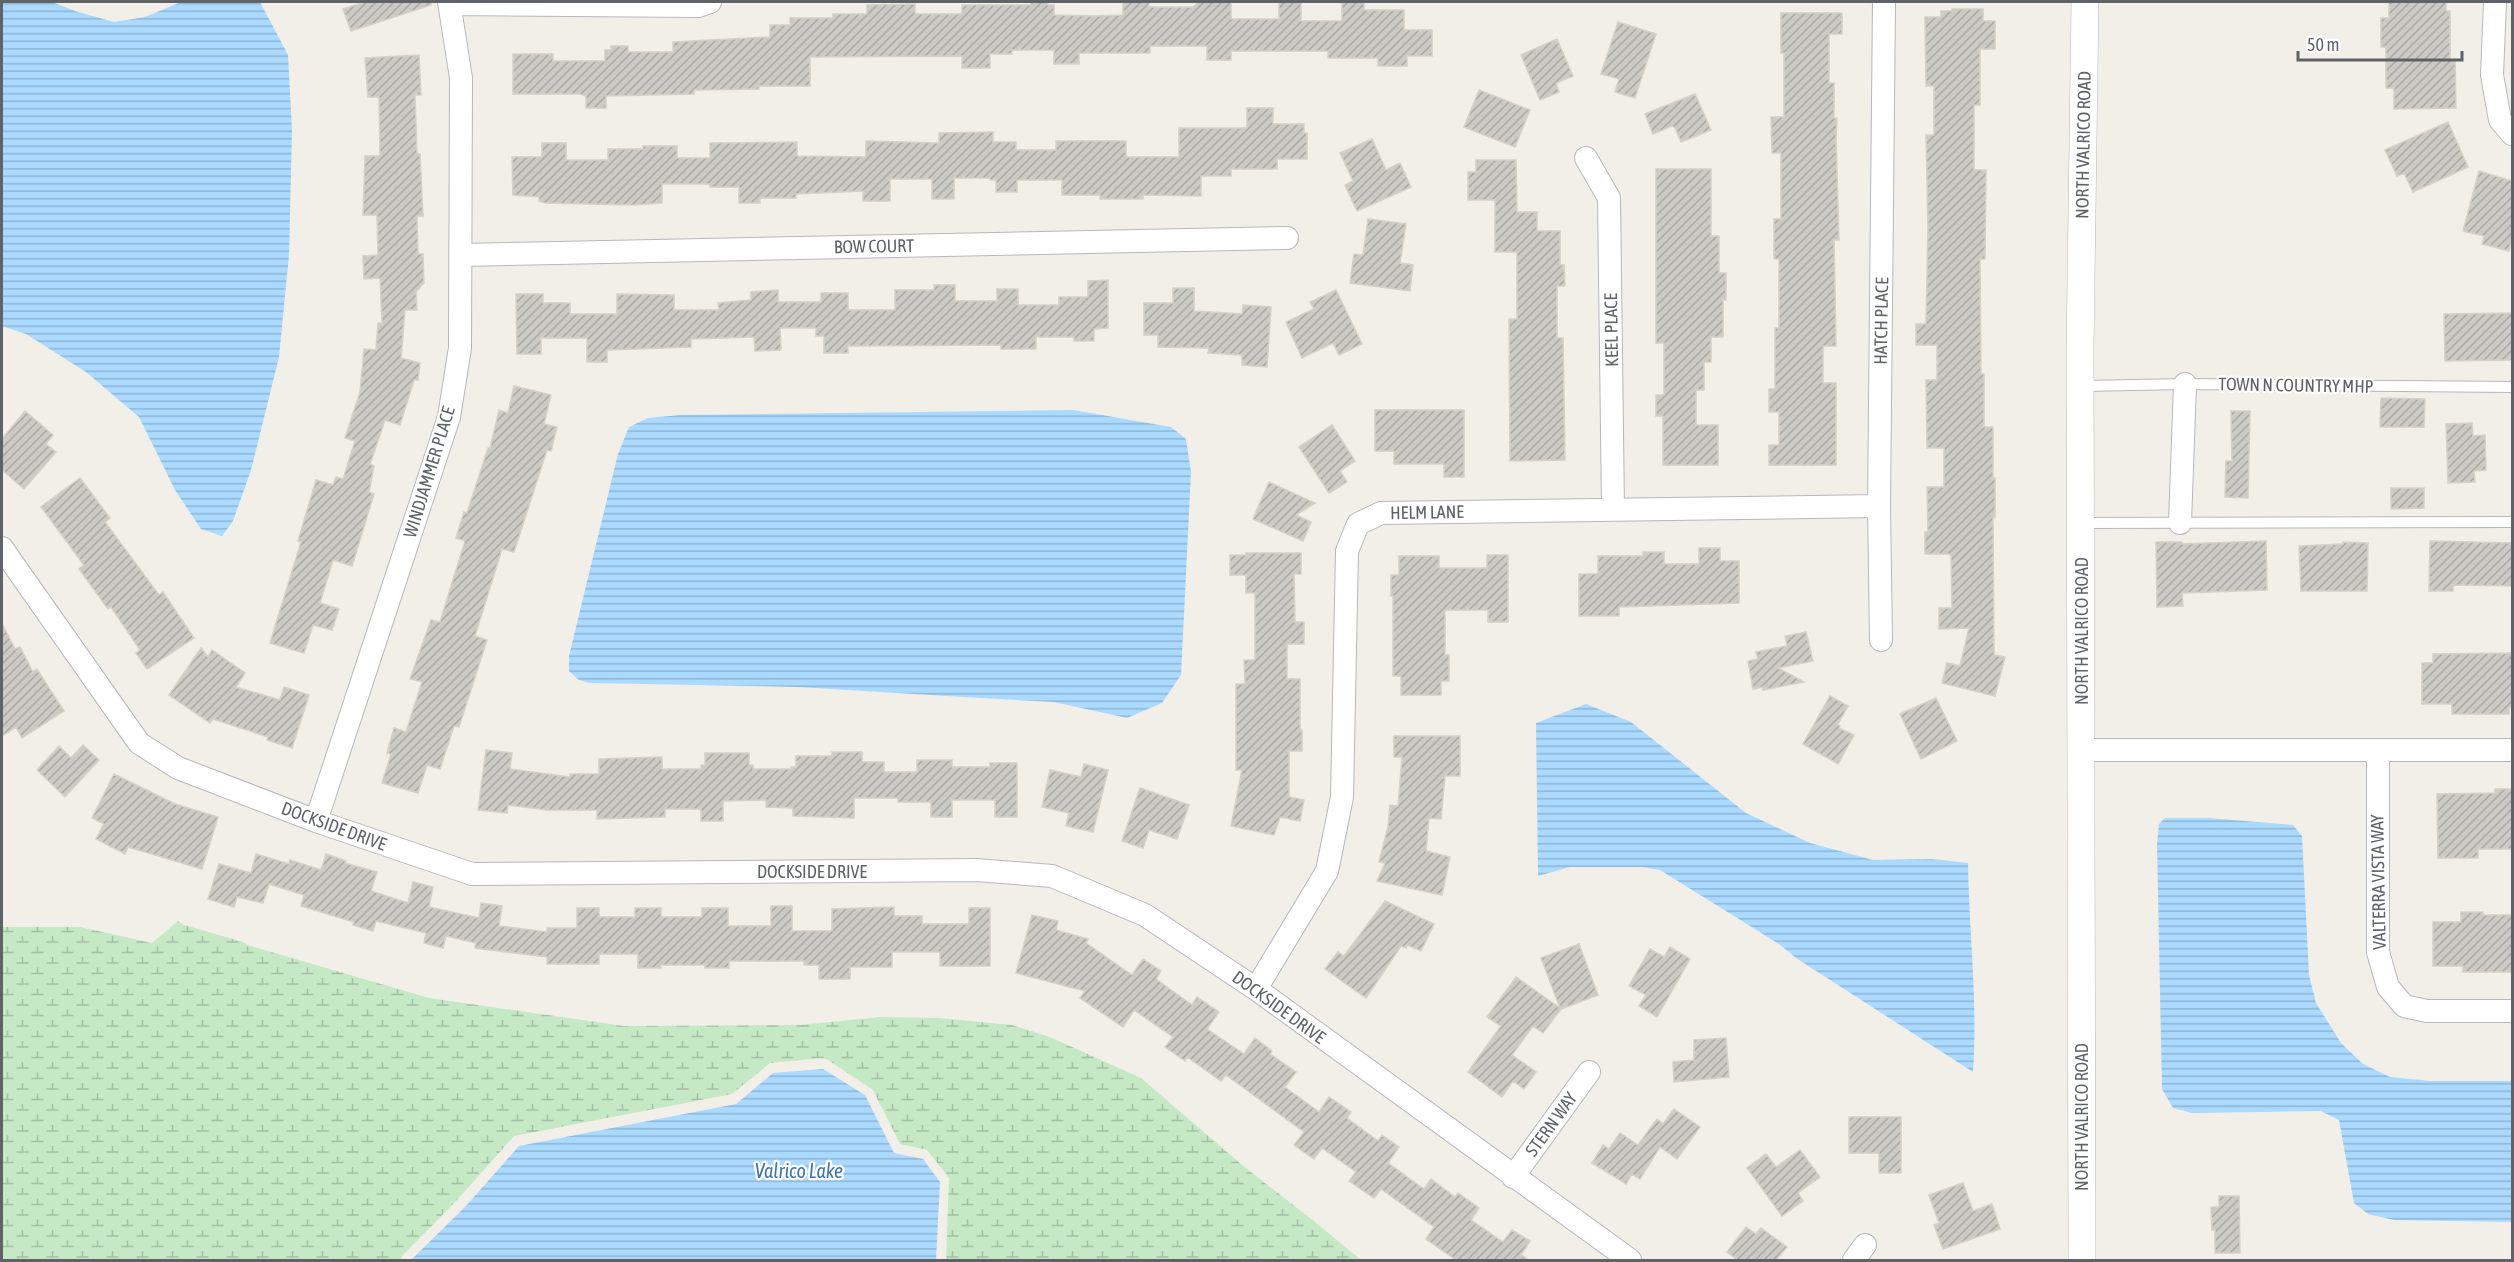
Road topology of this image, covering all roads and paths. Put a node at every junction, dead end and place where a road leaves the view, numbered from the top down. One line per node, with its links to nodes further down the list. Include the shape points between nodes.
1 (710, 2): 5 (street, via 698,6)
2 (1884, 2): 13 (street, HATCH PLACE)
3 (2085, 2): 11 (street, NORTH VALRICO ROAD)
4 (2495, 2): 6 (street, via 2492,75 2500,120)
5 (449, 3): 9 (street, WINDJAMMER PLACE, via 461,78)
6 (2512, 134)
7 (1586, 158): 14 (street, KEEL PLACE, via 1610,198)
8 (1287, 238): 9 (street, BOW COURT)
9 (461, 255): 23 (street, WINDJAMMER PLACE, via 460,348 449,417)
10 (2185, 384): 11 (lane, TOWN N COUNTRY MHP); 12 (lane, TOWN N COUNTRY MHP); 17 (street)
11 (2080, 386): 16 (street, NORTH VALRICO ROAD)
12 (2512, 387)
13 (1879, 506): 14 (street, HELM LANE); 19 (street, HATCH PLACE)
14 (1613, 508): 24 (street, HELM LANE, via 1381,513 1358,524 1347,551 1342,797 1327,871)
15 (2512, 522): 17 (lane)
16 (2081, 523): 17 (lane); 20 (street, NORTH VALRICO ROAD)
17 (2180, 523)
18 (2, 548): 23 (street, DOCKSIDE DRIVE, via 139,743 178,768)
19 (1881, 640)
20 (2081, 750): 21 (street); 29 (street, NORTH VALRICO ROAD)
21 (2378, 750): 22 (street); 25 (street, VALTERRA VISTA WAY, via 2378,952 2388,987 2404,1006 2427,1011)
22 (2512, 750)
23 (316, 821): 24 (street, DOCKSIDE DRIVE, via 472,874 976,870 1052,876 1145,915)
24 (1256, 989): 27 (street, DOCKSIDE DRIVE)
25 (2512, 1011)
26 (1589, 1072): 27 (street, STERN WAY)
27 (1513, 1177): 28 (street, DOCKSIDE DRIVE)
28 (1630, 1260)
29 (2082, 1260)

